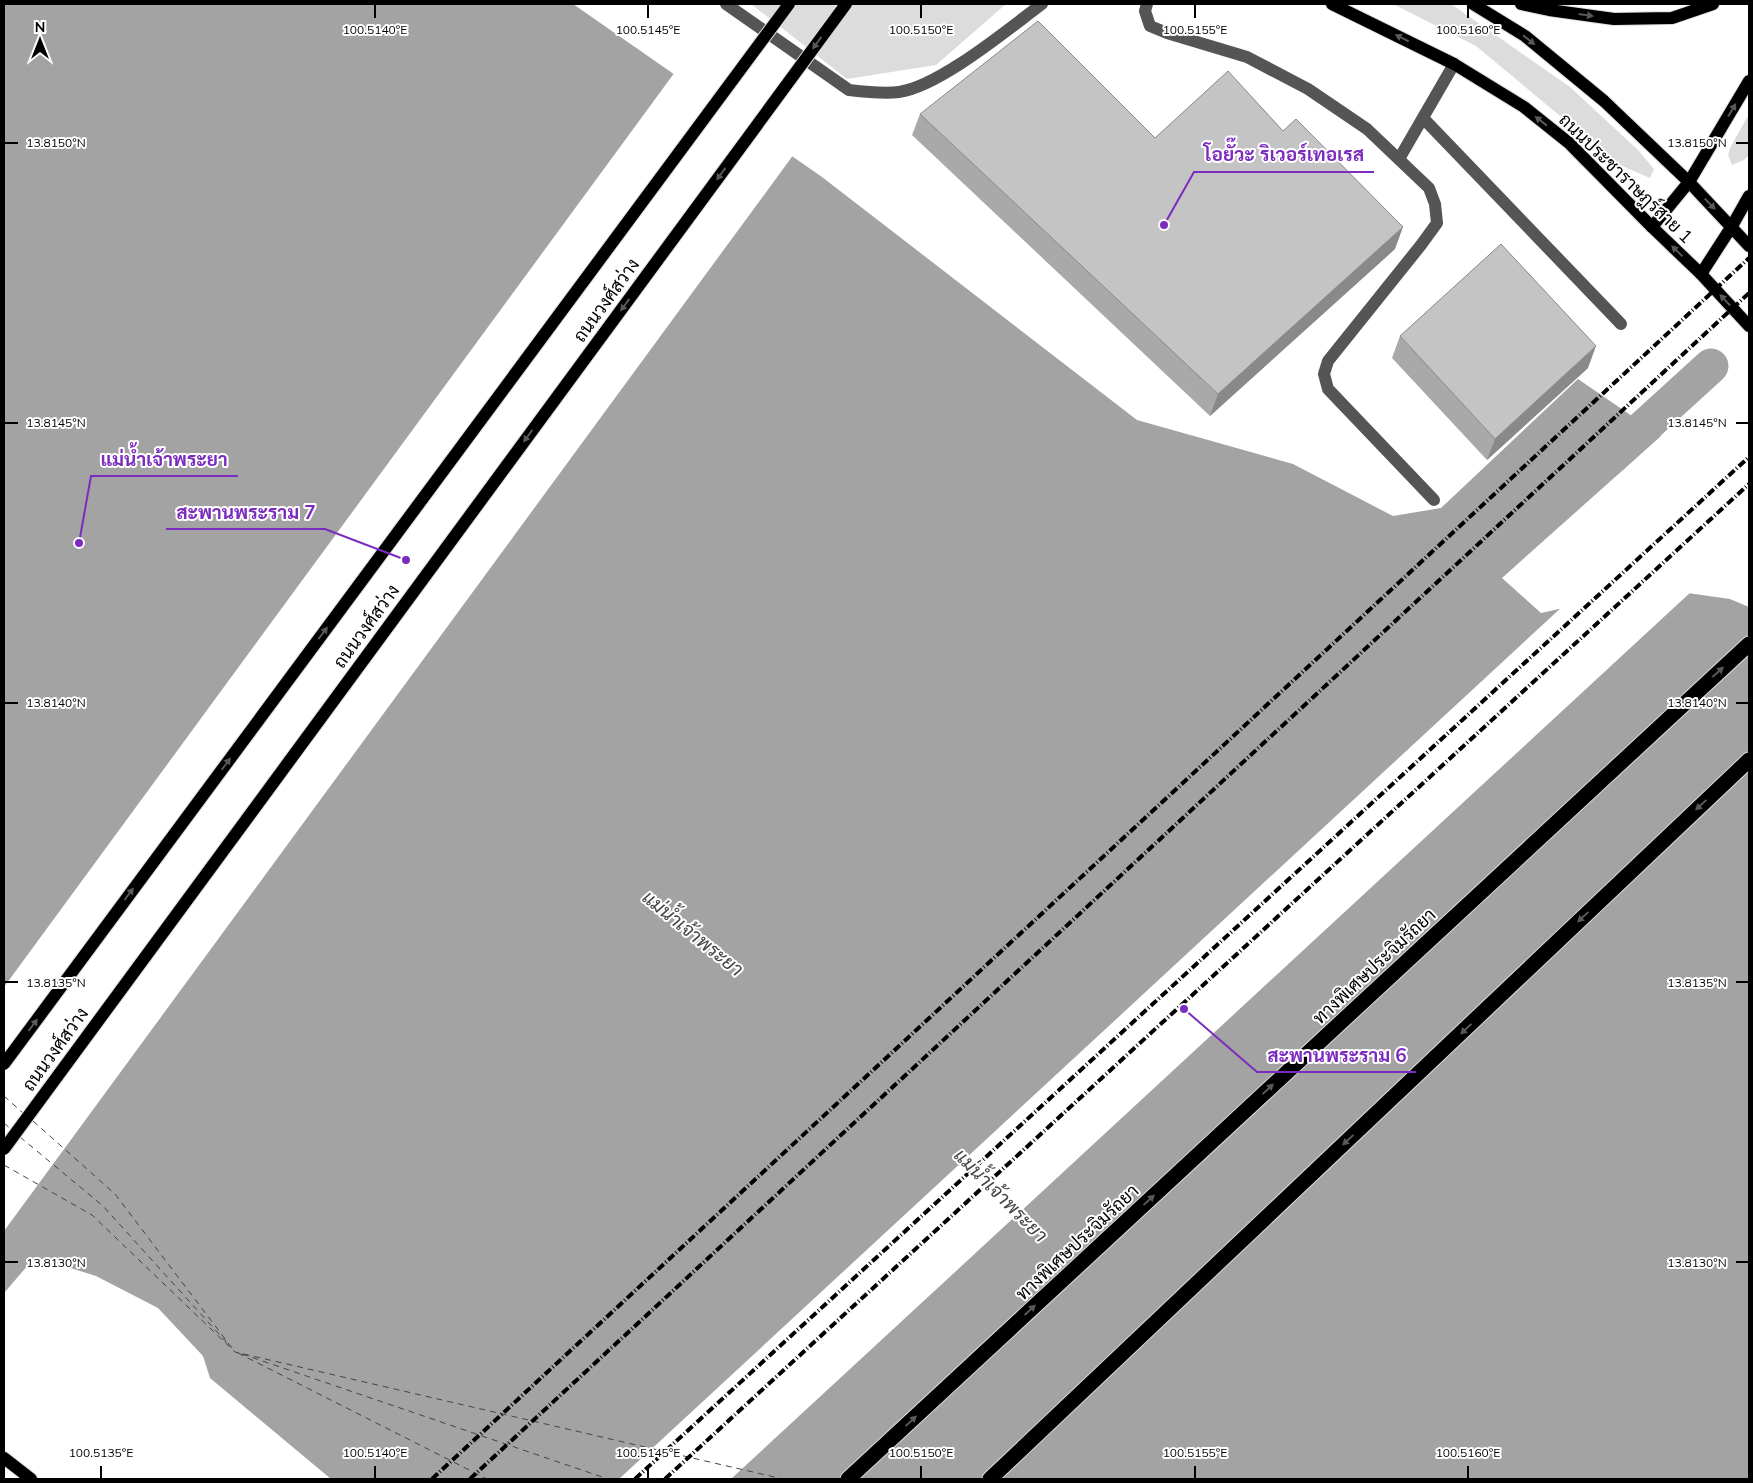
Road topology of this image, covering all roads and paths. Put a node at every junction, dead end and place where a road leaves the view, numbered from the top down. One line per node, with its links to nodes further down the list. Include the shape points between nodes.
1 (726, 4): 4 (street, via 849,90 871,93 901,92 932,80)
2 (789, 4): 25 (main road, ถนนวงศ์สว่าง, one-way to 2, bridge)
3 (846, 4): 26 (main road, ถนนวงศ์สว่าง, one-way to 26, bridge)
4 (1042, 4)
5 (1147, 4): 13 (street, via 1145,11 1150,26 1247,57 1308,89 1367,128)
6 (1332, 4): 10 (main road, ถนนประชาราษฎร์สาย 1, one-way to 6)
7 (1473, 4): 14 (main road, one-way to 14, via 1525,36 1604,101)
8 (1521, 4): 9 (main road, one-way to 9, via 1614,19 1672,18)
9 (1712, 4)
10 (1454, 64): 12 (street); 17 (main road, ถนนประชาราษฎร์สาย 1, one-way to 10, via 1569,142 1524,107)
11 (1749, 81): 14 (main road, one-way to 11)
12 (1423, 118): 13 (street); 20 (street)
13 (1399, 159): 22 (street, via 1430,188 1436,204 1436,222 1328,361 1324,374 1328,389)
14 (1689, 182): 16 (main road, one-way to 16); 17 (main road)
15 (1749, 196): 16 (main road)
16 (1732, 226): 18 (main road); 19 (main road)
17 (1652, 227): 19 (main road, ถนนประชาราษฎร์สาย 1, one-way to 17)
18 (1749, 246)
19 (1701, 274): 21 (main road, ถนนประชาราษฎร์สาย 1, one-way to 19)
20 (1621, 324)
21 (1749, 326)
22 (1434, 500)
23 (1749, 644): 29 (highway, ทางพิเศษประจิมรัถยา, one-way to 23)
24 (1749, 760): 30 (highway, one-way to 30)
25 (4, 1064)
26 (4, 1149)
27 (4, 1458): 28 (main road)
28 (31, 1479)
29 (848, 1479)
30 (990, 1479)

